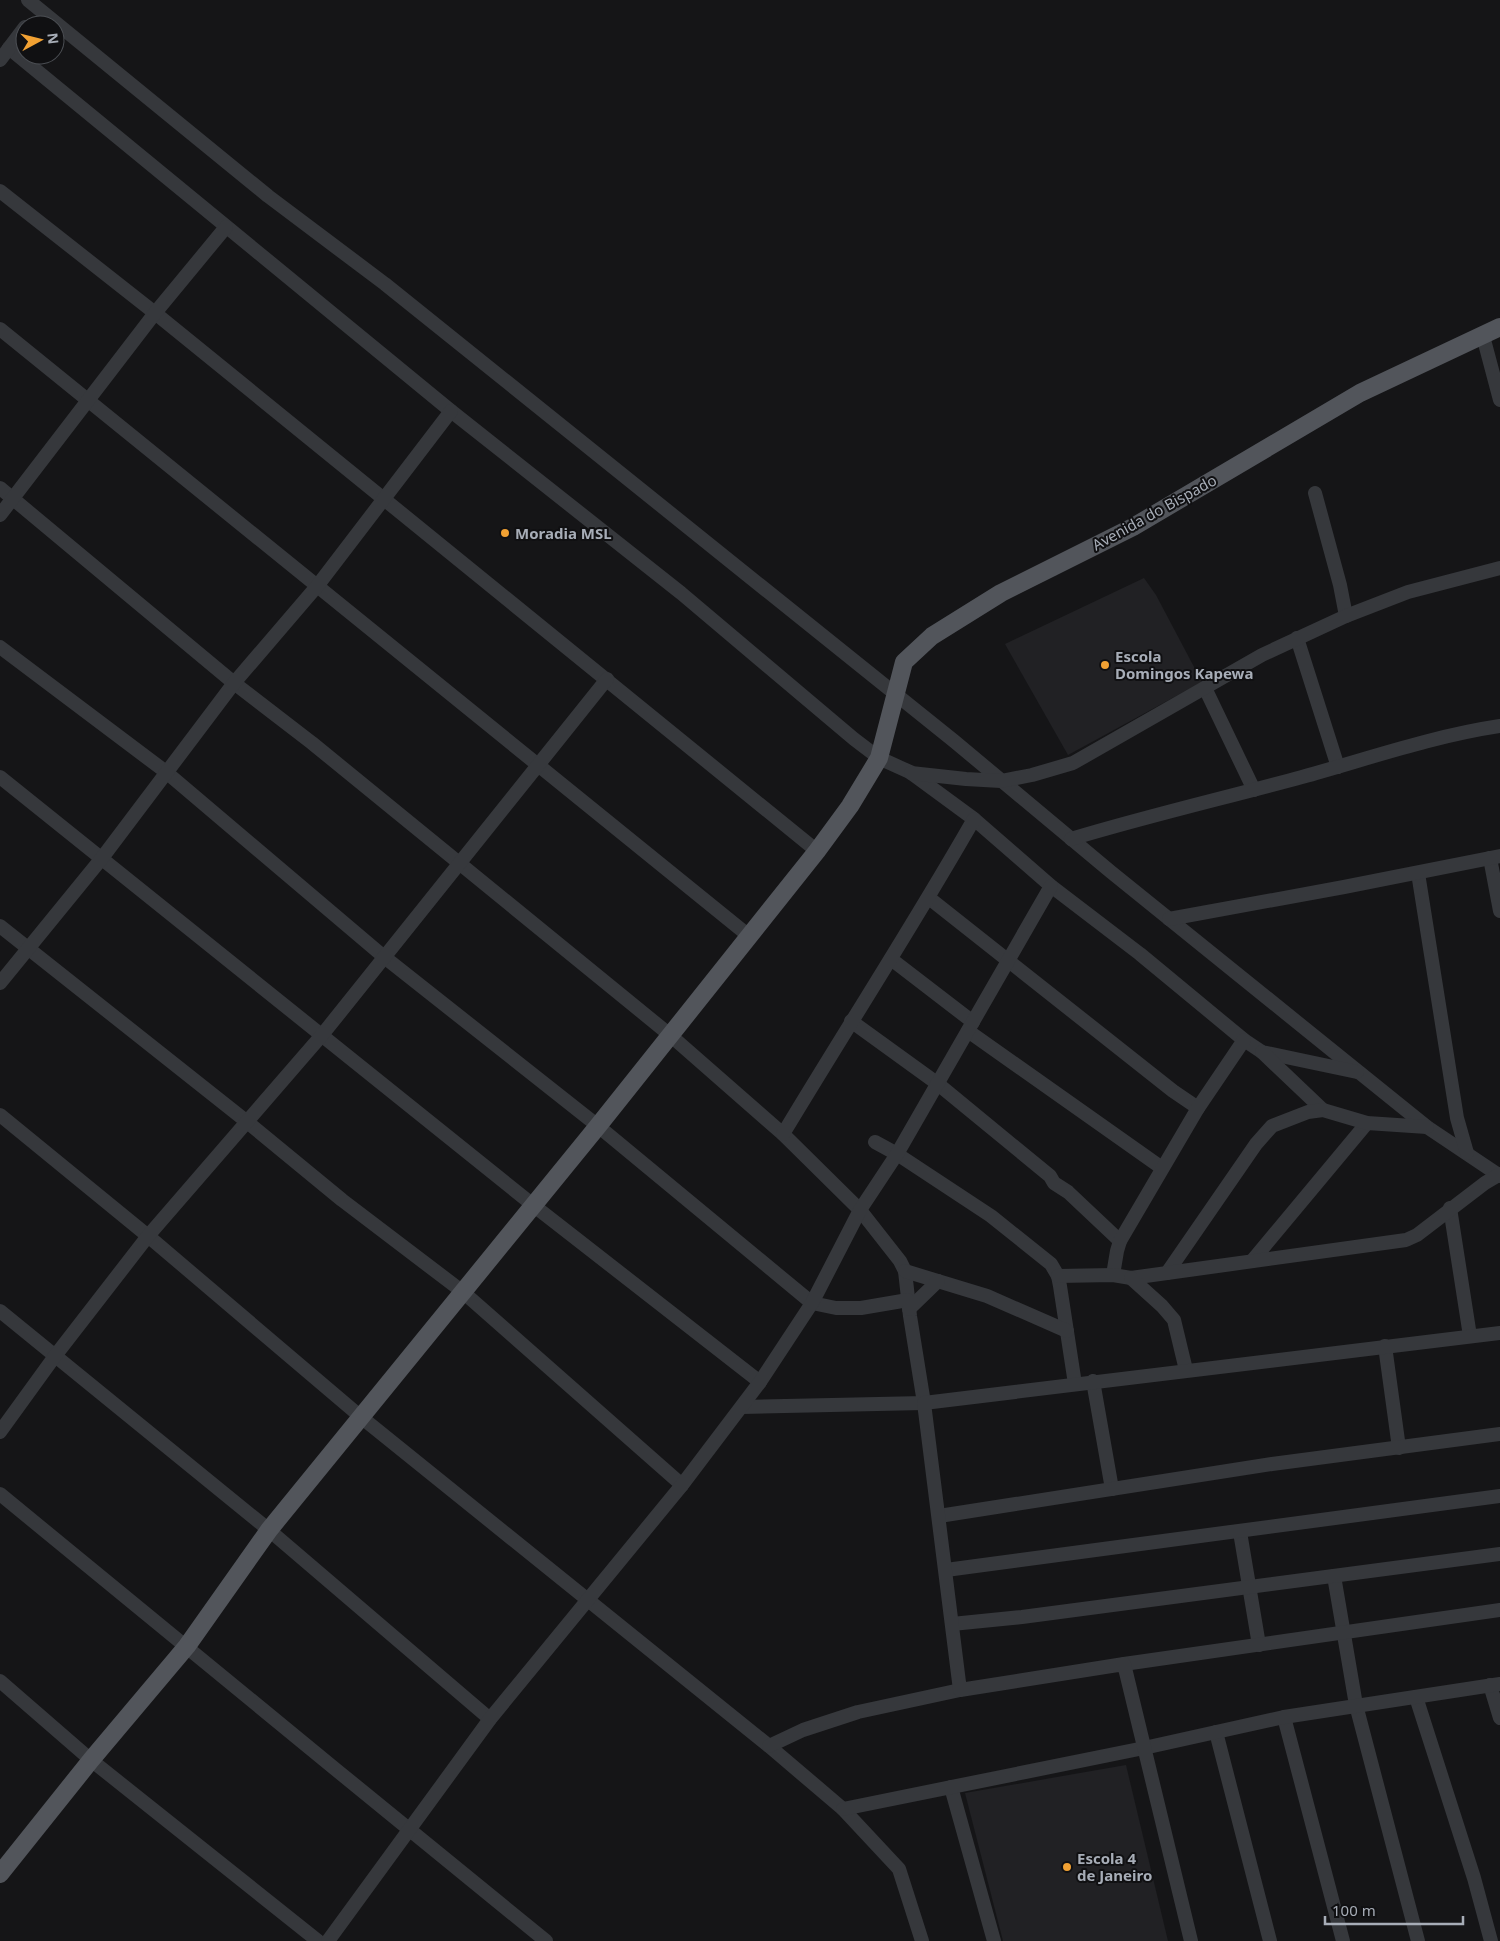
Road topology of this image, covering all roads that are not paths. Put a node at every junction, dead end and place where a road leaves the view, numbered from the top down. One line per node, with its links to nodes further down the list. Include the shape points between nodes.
1 (28, 0): 2 (street)
2 (39, 9): 3 (street); 29 (street, via 268,196 390,288)
3 (34, 15)
4 (15, 39): 5 (street)
5 (8, 48): 6 (street); 8 (street)
6 (0, 60)
7 (0, 191): 9 (street)
8 (226, 227): 9 (street); 15 (street)
9 (155, 313): 14 (street); 19 (street)
10 (1500, 327): 12 (main road, Avenida do Bispado)
11 (0, 329): 14 (street)
12 (1483, 336): 13 (street); 29 (main road, Avenida do Bispado, via 1360,393 1133,527 1001,593 932,636 904,662)
13 (1500, 400)
14 (88, 401): 18 (street); 22 (street)
15 (451, 411): 19 (street); 31 (street, via 680,593)
16 (0, 488): 18 (street)
17 (1316, 493): 23 (street)
18 (13, 499): 20 (street); 27 (street)
19 (383, 499): 22 (street); 26 (street)
20 (0, 515)
21 (1500, 568): 23 (street, via 1408,592)
22 (318, 585): 27 (street); 32 (street)
23 (1346, 616): 24 (street)
24 (1297, 638): 28 (street); 33 (street)
25 (0, 647): 34 (street)
26 (607, 679): 32 (street); 41 (street)
27 (234, 683): 34 (street); 44 (street)
28 (1205, 688): 37 (street, via 1073,763); 38 (street)
29 (895, 694): 31 (main road, Avenida do Bispado); 37 (street)
30 (1500, 726): 33 (street, via 1462,732)
31 (879, 758): 35 (street); 41 (main road, Avenida do Bispado, via 850,806)
32 (538, 766): 44 (street); 51 (street)
33 (1338, 767): 38 (street)
34 (166, 772): 43 (street); 53 (street)
35 (910, 772): 37 (street); 39 (street)
36 (0, 777): 43 (street)
37 (1001, 781): 40 (street)
38 (1254, 790): 40 (street, via 1160,813)
39 (974, 819): 46 (street); 47 (street)
40 (1071, 840): 49 (street)
41 (817, 850): 51 (main road, Avenida do Bispado)
42 (1495, 857): 45 (street); 48 (street)
43 (102, 858): 52 (street); 59 (street)
44 (460, 864): 53 (street); 60 (street)
45 (1418, 873): 49 (street); 74 (street, via 1457,1118)
46 (1051, 886): 55 (street); 61 (street)
47 (929, 898): 54 (street); 55 (street)
48 (1500, 911)
49 (1169, 919): 63 (street)
50 (0, 926): 52 (street)
51 (749, 936): 60 (main road, Avenida do Bispado)
52 (27, 949): 56 (street); 68 (street)
53 (383, 956): 59 (street); 70 (street)
54 (891, 959): 57 (street); 58 (street)
55 (1009, 961): 58 (street); 65 (street)
56 (0, 983)
57 (851, 1021): 64 (street); 72 (street)
58 (971, 1027): 64 (street); 76 (street)
59 (322, 1035): 68 (street); 78 (street)
60 (670, 1035): 70 (main road, Avenida do Bispado); 72 (street)
61 (1244, 1040): 62 (street); 65 (street)
62 (1262, 1052): 63 (street); 66 (street)
63 (1360, 1073): 71 (street)
64 (938, 1084): 75 (street); 82 (street, via 1050,1176)
65 (1198, 1108): 76 (street)
66 (1323, 1110): 69 (street); 85 (street, via 1308,1112 1272,1126 1256,1144)
67 (0, 1115): 81 (street)
68 (246, 1121): 81 (street); 90 (street)
69 (1367, 1123): 71 (street); 83 (street)
70 (598, 1126): 78 (main road, Avenida do Bispado); 91 (street)
71 (1427, 1127): 74 (street)
72 (783, 1134): 80 (street)
73 (875, 1142): 75 (street)
74 (1467, 1152): 77 (street)
75 (897, 1154): 80 (street); 87 (street, via 991,1216 1051,1264)
76 (1162, 1168): 82 (street)
77 (1500, 1175): 79 (street)
78 (533, 1205): 90 (main road, Avenida do Bispado); 101 (street)
79 (1450, 1208): 83 (street, via 1406,1240); 96 (street)
80 (860, 1210): 84 (street); 91 (street)
81 (148, 1236): 98 (street); 105 (street)
82 (1120, 1241): 86 (street)
83 (1252, 1261): 85 (street)
84 (905, 1271): 89 (street); 92 (street)
85 (1167, 1273): 88 (street)
86 (1113, 1275): 87 (street); 88 (street)
87 (1058, 1276): 94 (street)
88 (1131, 1278): 99 (street, via 1174,1320)
89 (938, 1281): 92 (street); 94 (street, via 1002,1302)
90 (462, 1292): 105 (main road, Avenida do Bispado); 109 (street)
91 (812, 1303): 92 (street, via 836,1308); 101 (street)
92 (909, 1304): 103 (street)
93 (0, 1311): 98 (street)
94 (1067, 1331): 102 (street)
95 (1500, 1333): 96 (street)
96 (1470, 1336): 97 (street)
97 (1385, 1346): 99 (street); 108 (street)
98 (55, 1356): 106 (street); 114 (street)
99 (1186, 1370): 100 (street)
100 (1093, 1381): 102 (street); 110 (street)
101 (760, 1382): 104 (street)
102 (1075, 1384): 103 (street)
103 (924, 1403): 104 (street); 113 (street)
104 (742, 1407): 109 (street)
105 (361, 1417): 114 (main road, Avenida do Bispado); 120 (street)
106 (0, 1432)
107 (1500, 1434): 108 (street)
108 (1399, 1448): 110 (street)
109 (682, 1485): 120 (street)
110 (1112, 1489): 113 (street)
111 (0, 1494): 125 (street)
112 (1500, 1496): 115 (street)
113 (939, 1516): 117 (street)
114 (269, 1530): 125 (main road, Avenida do Bispado); 134 (street)
115 (1240, 1532): 117 (street); 119 (street)
116 (1500, 1554): 118 (street)
117 (946, 1570): 122 (street)
118 (1334, 1576): 119 (street); 123 (street)
119 (1249, 1588): 122 (street); 124 (street)
120 (587, 1601): 134 (street); 136 (street)
121 (1500, 1610): 123 (street)
122 (952, 1624): 129 (street)
123 (1344, 1633): 124 (street); 131 (street)
124 (1259, 1645): 126 (street)
125 (187, 1646): 138 (main road, Avenida do Bispado); 141 (street)
126 (1124, 1664): 129 (street); 137 (street)
127 (0, 1682): 138 (street)
128 (1495, 1684): 130 (street); 133 (street)
129 (960, 1690): 136 (street, via 858,1712 803,1730)
130 (1416, 1697): 131 (street); 152 (street)
131 (1356, 1705): 132 (street); 151 (street)
132 (1284, 1717): 135 (street); 150 (street)
133 (1500, 1718)
134 (490, 1719): 141 (street)
135 (1216, 1732): 137 (street); 149 (street)
136 (769, 1746): 140 (street)
137 (1144, 1748): 139 (street); 148 (street)
138 (91, 1760): 142 (main road, Avenida do Bispado); 143 (street)
139 (951, 1787): 140 (street); 147 (street)
140 (843, 1809): 146 (street, via 899,1869)
141 (409, 1830): 144 (street); 145 (street)
142 (0, 1874)
143 (318, 1941)
144 (328, 1941)
145 (546, 1941)
146 (922, 1941)
147 (994, 1941)
148 (1191, 1941)
149 (1270, 1941)
150 (1343, 1941)
151 (1418, 1941)
152 (1491, 1941)

